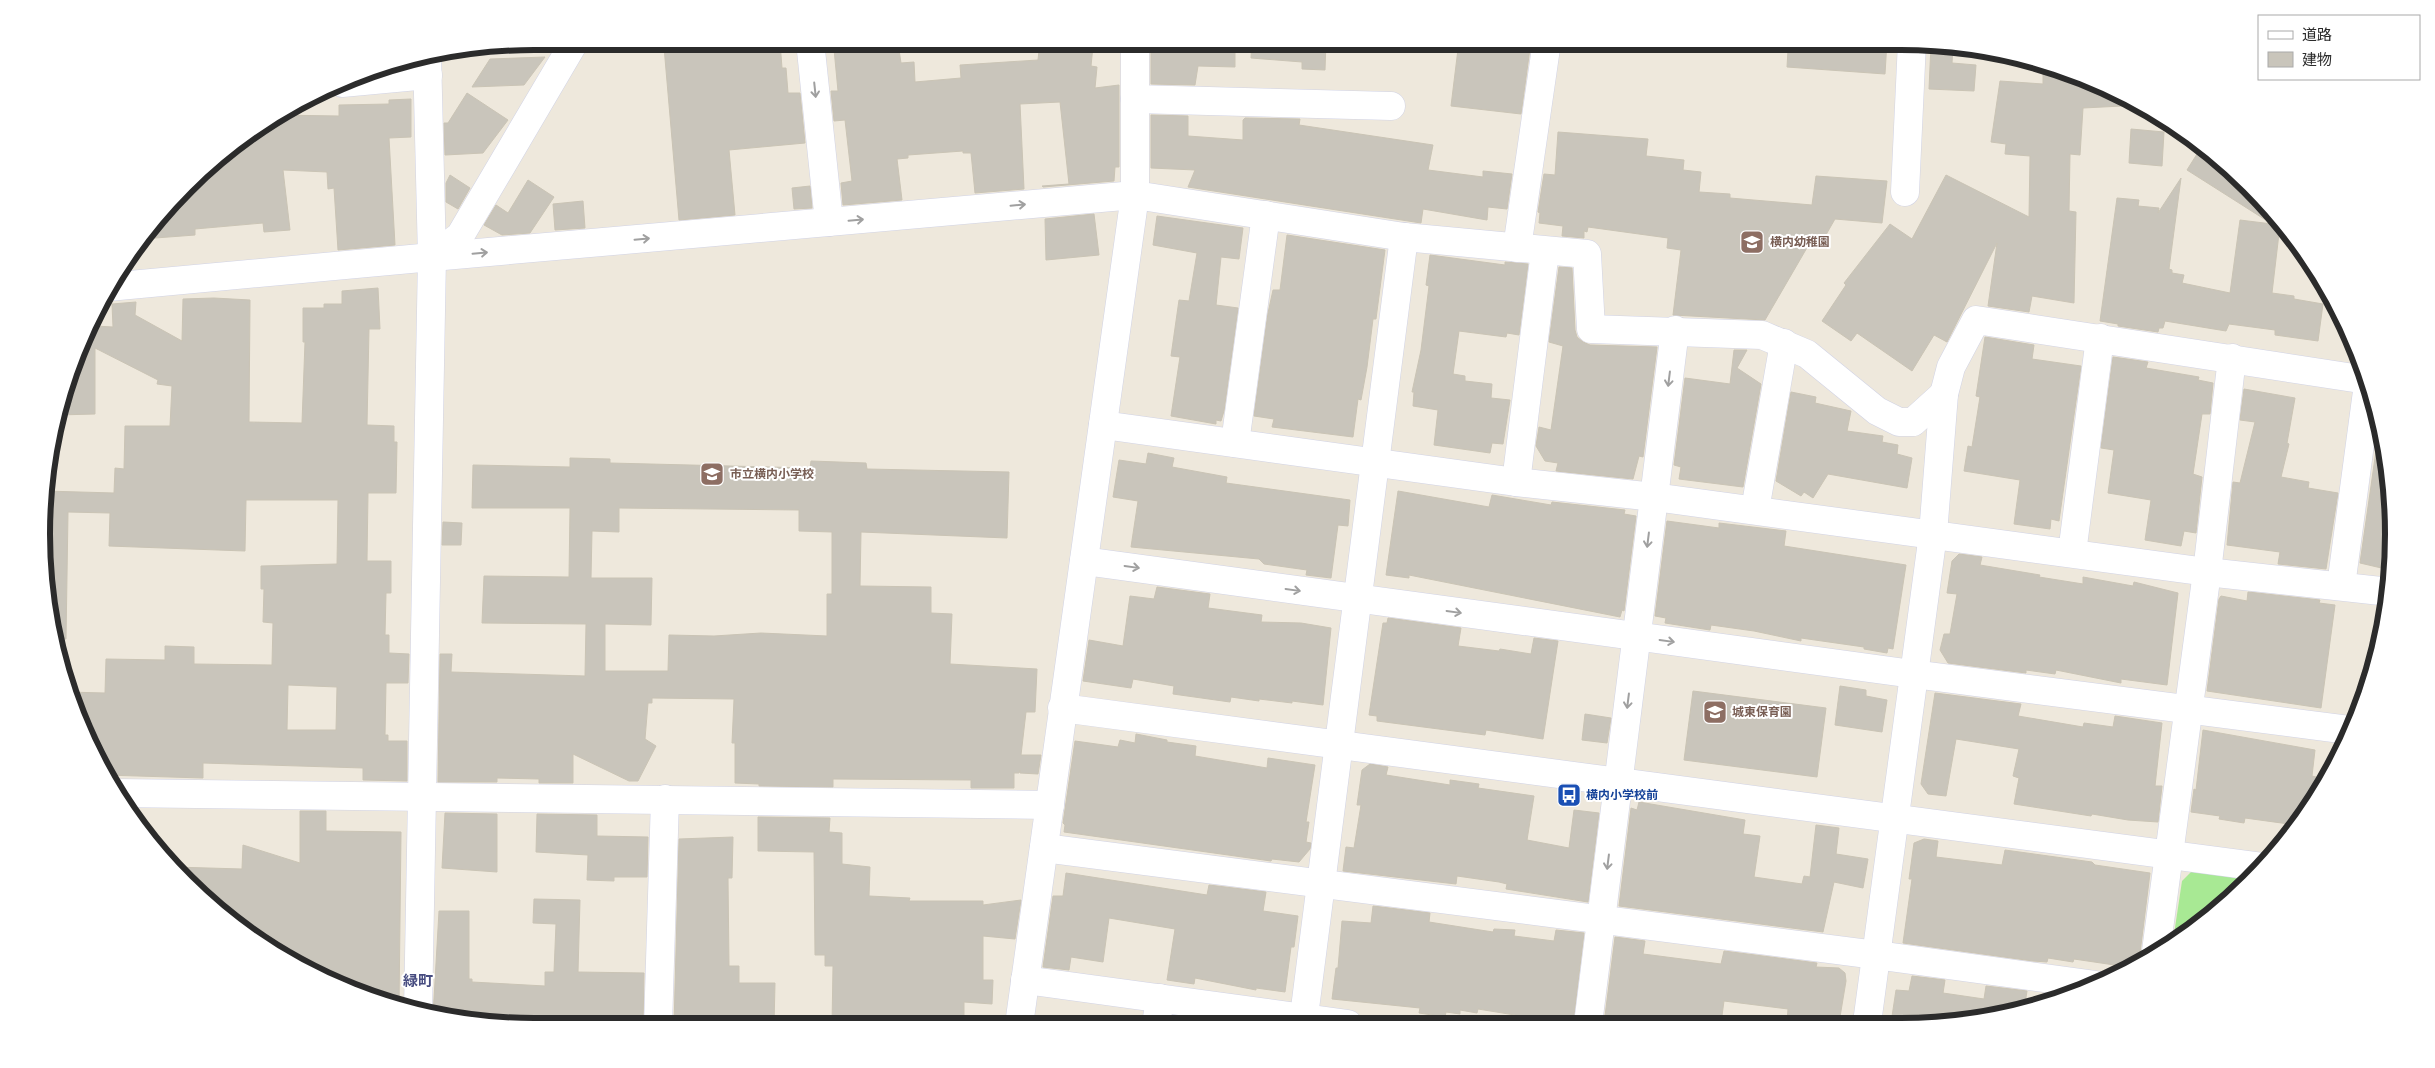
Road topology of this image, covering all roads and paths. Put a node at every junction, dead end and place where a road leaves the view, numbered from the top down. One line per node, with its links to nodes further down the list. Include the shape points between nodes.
1 (571, 50): 17 (street, via 460,236)
2 (811, 50): 13 (street, one-way to 13)
3 (1136, 50): 8 (street)
4 (1546, 50): 15 (street)
5 (1912, 50): 10 (street)
6 (427, 64): 7 (street); 17 (street)
7 (389, 73)
8 (1135, 99): 9 (street); 11 (street)
9 (1391, 106)
10 (1905, 192)
11 (1135, 195): 12 (street); 13 (street, one-way to 11); 26 (street)
12 (1266, 215): 14 (street); 27 (street)
13 (829, 222): 17 (street, one-way to 13)
14 (1404, 237): 15 (street); 28 (street)
15 (1518, 248): 16 (street)
16 (1545, 251): 19 (street, via 1587,254 1591,329); 29 (street)
17 (432, 257): 18 (street); 47 (street)
18 (119, 286)
19 (1675, 330): 21 (street, via 1762,335); 30 (street, one-way to 30)
20 (2100, 338): 22 (street); 24 (street, via 1976,320 1951,367); 33 (street)
21 (1784, 343): 24 (street, via 1807,354 1877,411 1899,422 1913,422); 31 (street)
22 (2232, 358): 23 (street); 35 (street)
23 (2359, 379)
24 (1944, 394): 32 (street)
25 (2366, 399): 36 (street)
26 (1103, 425): 27 (street); 34 (street)
27 (1235, 443): 28 (street)
28 (1376, 462): 29 (street); 38 (street)
29 (1516, 482): 30 (street)
30 (1654, 497): 31 (street); 39 (street, one-way to 39)
31 (1755, 510): 32 (street)
32 (1932, 534): 33 (street); 40 (street)
33 (2072, 553): 35 (street)
34 (1084, 561): 38 (street, one-way to 38); 41 (street)
35 (2207, 572): 36 (street); 42 (street)
36 (2341, 586): 37 (street)
37 (2382, 591)
38 (1358, 598): 39 (street, one-way to 39); 44 (street)
39 (1636, 636): 40 (street, one-way to 40); 45 (street, one-way to 45)
40 (1913, 674): 42 (street); 50 (street)
41 (1062, 708): 44 (street); 49 (street)
42 (2188, 709): 43 (street); 52 (street)
43 (2343, 729)
44 (1340, 744): 45 (street); 54 (street)
45 (1618, 781): 50 (street); 55 (street, one-way to 55)
46 (126, 793): 47 (street)
47 (423, 795): 48 (street); 61 (street)
48 (665, 799): 49 (street); 62 (street)
49 (1050, 805): 51 (street)
50 (1894, 821): 52 (street); 57 (street)
51 (1044, 848): 54 (street); 58 (street)
52 (2168, 855): 53 (street); 56 (street)
53 (2253, 866)
54 (1321, 884): 55 (street); 66 (street)
55 (1601, 919): 57 (street); 67 (street)
56 (2157, 944)
57 (1876, 955): 59 (street); 68 (street)
58 (1025, 980): 60 (street); 63 (street)
59 (2081, 983)
60 (1160, 998): 64 (street); 65 (street)
61 (418, 1004)
62 (658, 1018)
63 (1020, 1018)
64 (1157, 1018)
65 (1284, 1018)
66 (1303, 1018)
67 (1589, 1018)
68 (1868, 1018)

